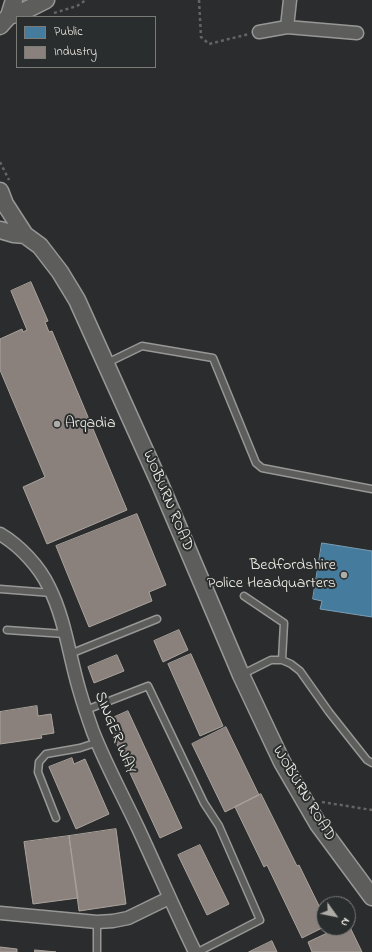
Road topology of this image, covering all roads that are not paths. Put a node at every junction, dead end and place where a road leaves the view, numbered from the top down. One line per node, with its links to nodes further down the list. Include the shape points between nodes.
1 (14, 0): 4 (main road)
2 (290, 0): 5 (street)
3 (49, 6): 4 (main road, via 22,12)
4 (5, 21)
5 (287, 27): 6 (street); 7 (street)
6 (259, 32)
7 (357, 33)
8 (0, 191): 10 (main road, WOBURN ROAD)
9 (0, 230): 10 (main road, WOBURN ROAD)
10 (24, 236): 11 (main road, WOBURN ROAD, via 40,246 60,272 77,300)
11 (106, 364): 12 (lane, via 142,346 213,358 256,463 262,468); 22 (main road, WOBURN ROAD)
12 (372, 489)
13 (0, 534): 15 (street, SINGER WAY, via 22,550)
14 (0, 589): 15 (lane)
15 (52, 593): 19 (street, SINGER WAY)
16 (244, 596): 21 (lane, via 284,623)
17 (157, 619): 20 (lane)
18 (7, 630): 19 (lane)
19 (65, 634): 20 (street, SINGER WAY)
20 (70, 654): 23 (street, SINGER WAY)
21 (282, 660): 22 (lane, via 272,660); 25 (lane, via 300,671 329,712)
22 (241, 675): 27 (main road, WOBURN ROAD, via 282,762 318,824)
23 (86, 710): 24 (street, SINGER WAY); 33 (lane, via 148,686 204,804 219,826 260,920)
24 (98, 742): 26 (lane, via 46,754 39,762 38,772); 28 (street, SINGER WAY)
25 (372, 763)
26 (56, 818)
27 (372, 897)
28 (169, 898): 30 (street, via 128,918 113,922); 32 (street, SINGER WAY)
29 (0, 913): 30 (street)
30 (97, 922): 31 (lane)
31 (96, 952)
32 (195, 952)
33 (198, 952)

